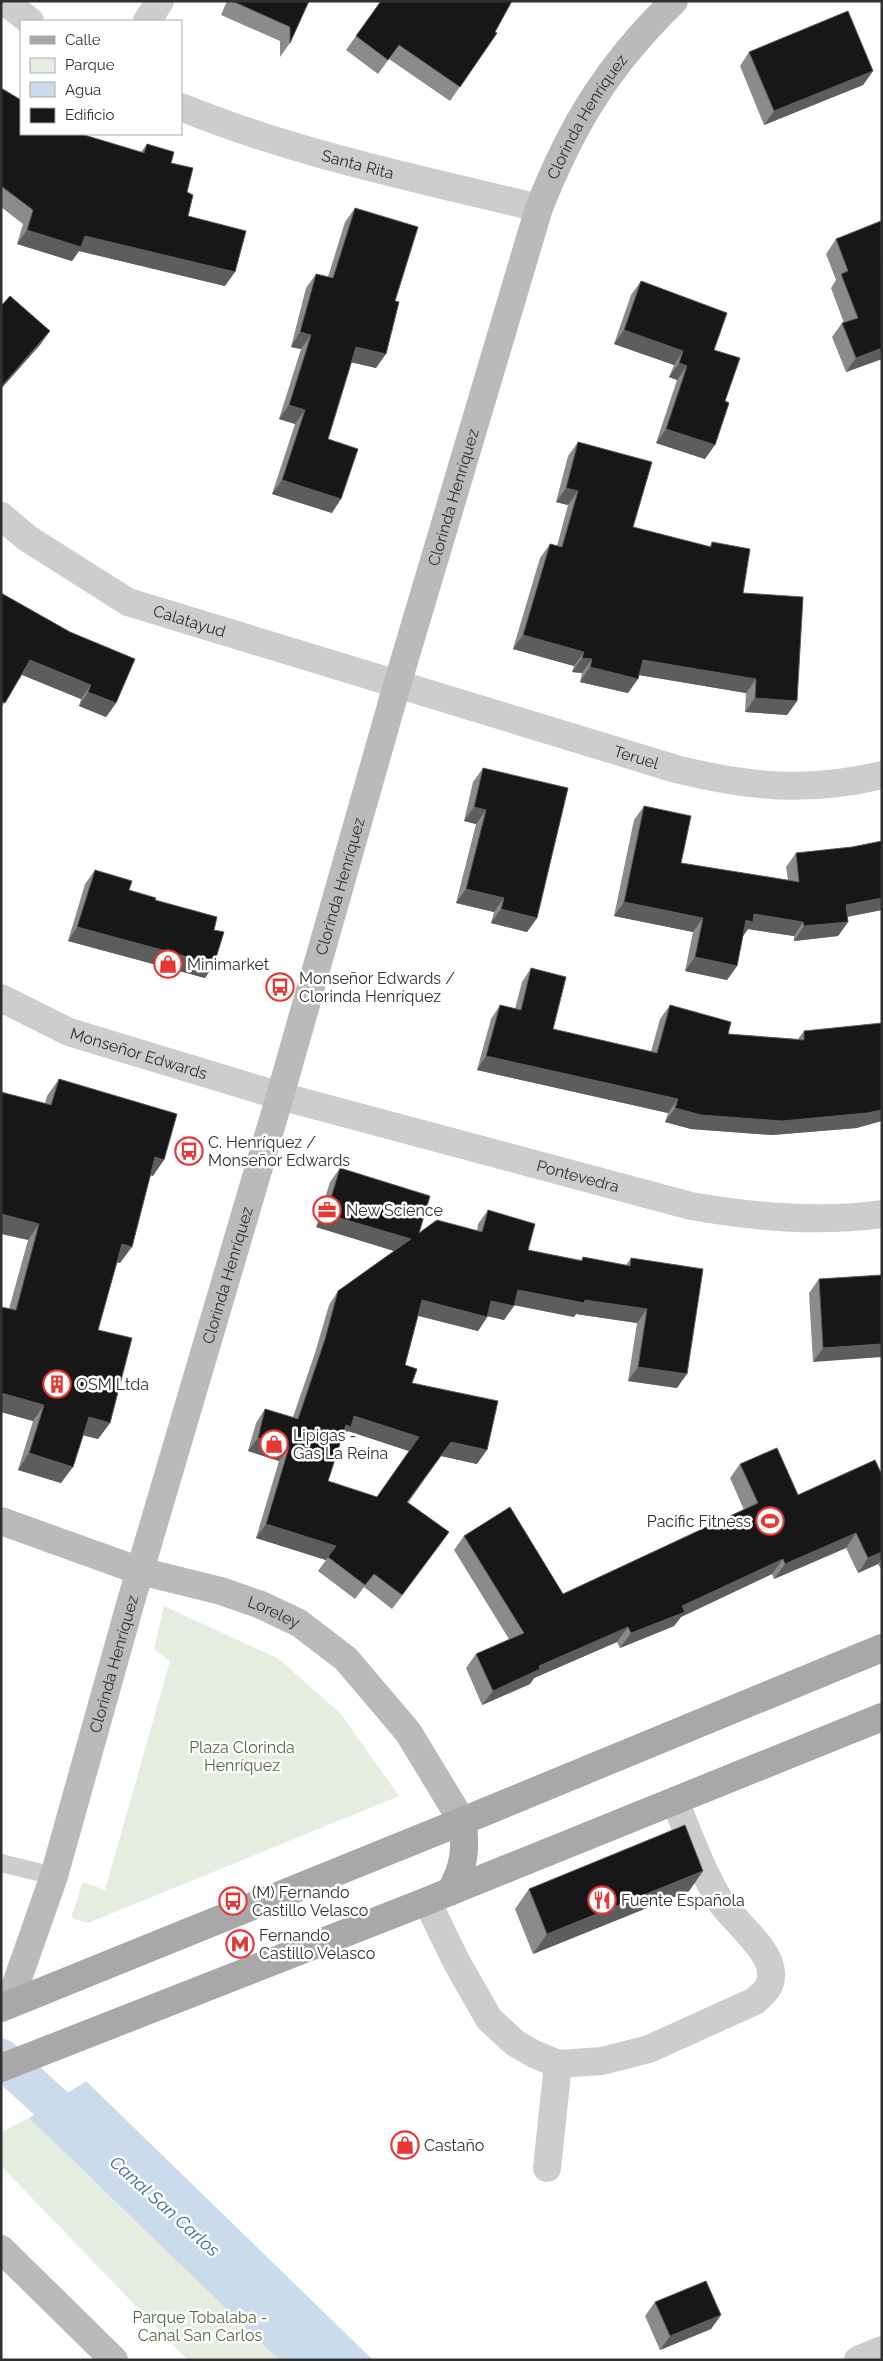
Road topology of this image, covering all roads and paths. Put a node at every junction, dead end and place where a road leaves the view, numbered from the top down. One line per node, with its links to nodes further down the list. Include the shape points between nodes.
1 (4, 1): 4 (street)
2 (160, 1): 5 (street)
3 (674, 1): 7 (street, Clorinda Henríquez, via 630,46 580,117)
4 (29, 20)
5 (147, 20)
6 (182, 107): 7 (street, Santa Rita, via 286,144 356,164)
7 (539, 208): 9 (street, Clorinda Henríquez)
8 (1, 516): 9 (street, Calatayud, via 27,538 128,602)
9 (397, 685): 10 (street, Teruel, via 720,780 766,786 812,786); 12 (street, Clorinda Henríquez)
10 (882, 775)
11 (1, 998): 12 (street, Monseñor Edwards, via 69,1032)
12 (280, 1096): 13 (street, Pontevedra, via 692,1206 780,1218 824,1219); 15 (street, Clorinda Henríquez)
13 (882, 1214)
14 (1, 1521): 15 (street, Loreley)
15 (140, 1570): 19 (street, Loreley, via 261,1605 299,1623 346,1659 408,1732); 21 (street, Clorinda Henríquez)
16 (882, 1648): 19 (main road)
17 (882, 1718): 18 (main road)
18 (675, 1801): 22 (main road); 24 (street, via 721,1902 763,1950 772,1972 768,1990 755,2001 648,2049 602,2061)
19 (462, 1822): 22 (main road, via 466,1847 463,1863); 23 (main road)
20 (1, 1863): 21 (lane)
21 (54, 1876): 23 (street, Clorinda Henríquez)
22 (438, 1896): 24 (street, via 456,1961 489,2019 515,2043); 25 (main road)
23 (5, 2006)
24 (558, 2064): 26 (street)
25 (1, 2068)
26 (547, 2168)
27 (1, 2249): 29 (street)
28 (882, 2350): 30 (street)
29 (114, 2360)
30 (858, 2360)

